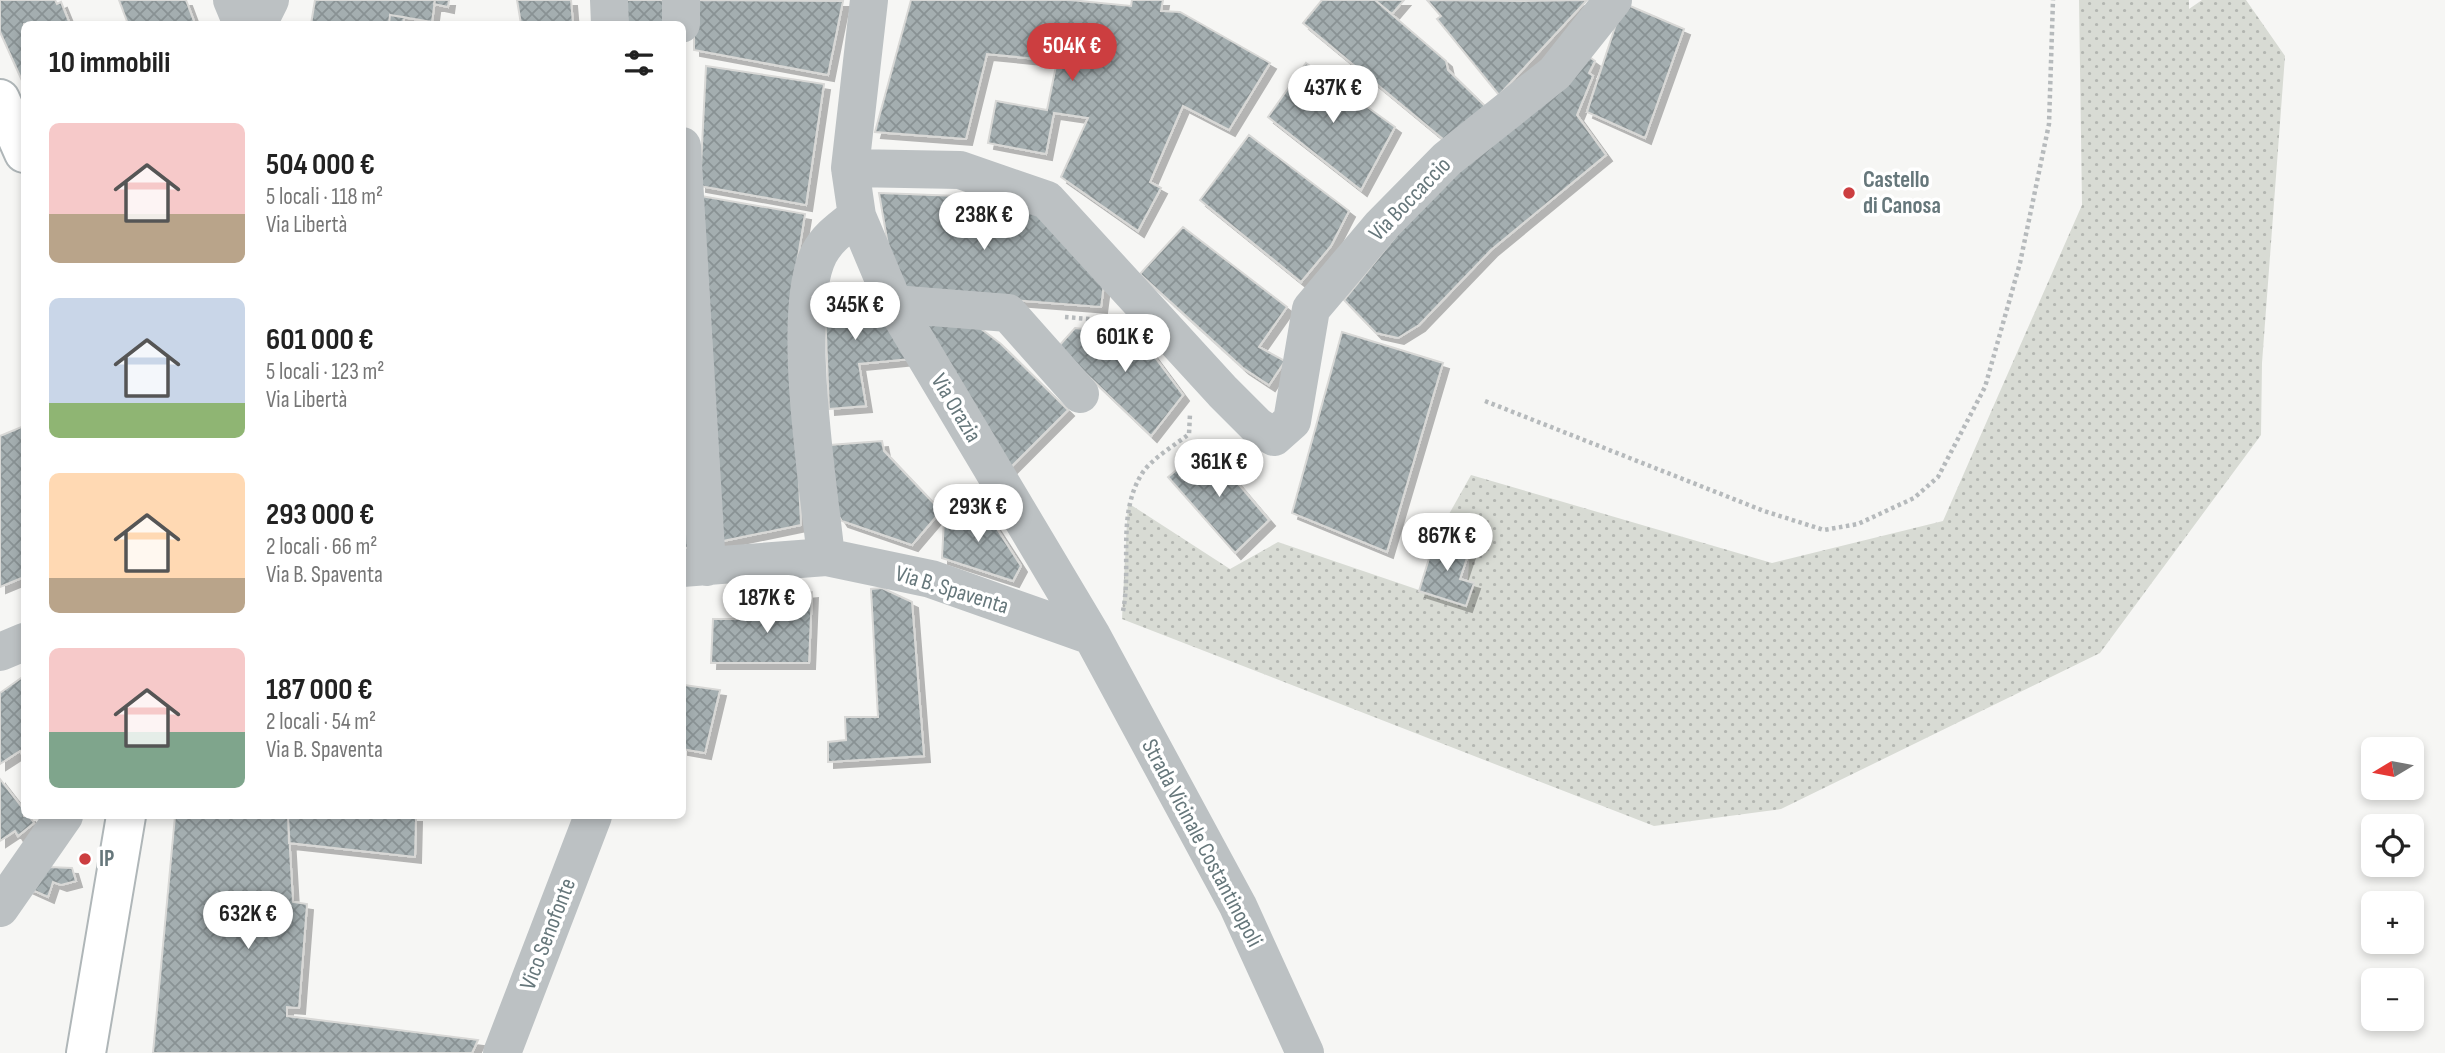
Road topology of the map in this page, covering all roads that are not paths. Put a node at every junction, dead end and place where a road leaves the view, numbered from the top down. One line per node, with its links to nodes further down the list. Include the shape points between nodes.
1 (232, 0): 7 (street)
2 (270, 0): 8 (street)
3 (609, 0): 9 (street)
4 (681, 0): 10 (street)
5 (869, 0): 13 (street, Via Orazia)
6 (1613, 0): 13 (street, Via Boccaccio, via 1555,73 1447,159 1381,226 1311,310 1292,421 1275,437 1257,426 1046,200 960,170)
7 (241, 21)
8 (260, 21)
9 (610, 21)
10 (681, 21)
11 (0, 99): 12 (street)
12 (21, 146)
13 (849, 169): 14 (street, Via Orazia)
14 (857, 216): 15 (street, Via Orazia); 18 (street, via 829,238 809,284 808,385)
15 (894, 304): 17 (street, via 1008,313); 20 (street, Via Orazia)
16 (686, 358): 19 (street)
17 (1080, 394)
18 (826, 557): 19 (street, Via B. Spaventa); 20 (street, Via B. Spaventa, via 931,579)
19 (690, 571)
20 (1092, 636): 29 (street, Strada Vicinale Costantinopoli, via 1238,906)
21 (21, 643): 22 (street)
22 (0, 652)
23 (62, 819): 26 (street)
24 (126, 819): 27 (street)
25 (592, 819): 28 (street, Vico Senofonte)
26 (0, 908)
27 (86, 1053)
28 (502, 1053)
29 (1305, 1053)

